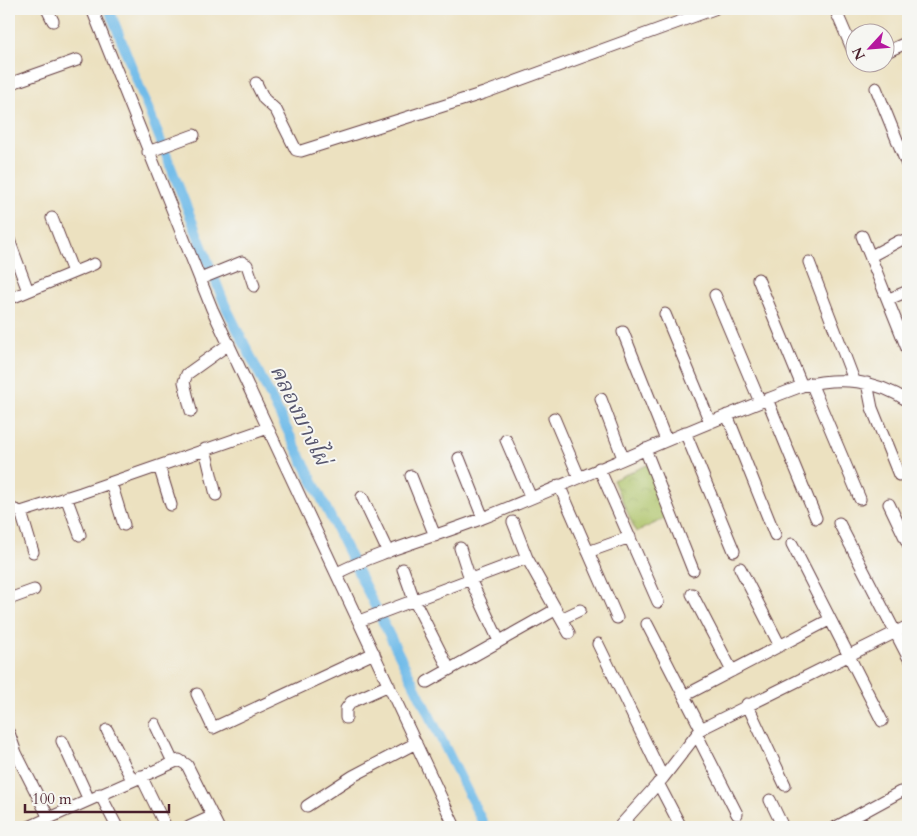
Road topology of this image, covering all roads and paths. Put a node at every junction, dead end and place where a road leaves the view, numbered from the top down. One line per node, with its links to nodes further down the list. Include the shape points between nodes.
1 (48, 9): 5 (street)
2 (92, 9): 14 (street)
3 (714, 9): 10 (street, via 484,93 301,151 296,150 276,110 264,98)
4 (835, 9): 6 (street)
5 (53, 20)
6 (844, 30)
7 (908, 42): 8 (street)
8 (894, 48)
9 (77, 60): 11 (street)
10 (256, 82)
11 (9, 84)
12 (876, 88): 15 (street)
13 (194, 135): 14 (street)
14 (156, 148): 24 (street)
15 (908, 167)
16 (52, 218): 23 (street)
17 (862, 236): 20 (street)
18 (9, 240): 27 (street)
19 (899, 241): 20 (street)
20 (870, 256): 31 (street)
21 (809, 262): 36 (street)
22 (94, 264): 23 (street)
23 (73, 272): 27 (street)
24 (208, 275): 26 (street, via 242,262 247,265); 34 (street)
25 (758, 279): 38 (street)
26 (254, 286)
27 (28, 290): 30 (street)
28 (908, 290): 31 (street)
29 (715, 295): 40 (street)
30 (9, 299)
31 (888, 299): 35 (street)
32 (664, 314): 45 (street)
33 (623, 332): 49 (street)
34 (229, 344): 42 (street, via 187,374 184,382); 46 (street)
35 (907, 345)
36 (854, 380): 37 (street); 38 (street)
37 (867, 383): 41 (street); 56 (street, via 872,408)
38 (807, 385): 40 (street); 65 (street)
39 (600, 399): 53 (street)
40 (764, 400): 43 (street); 71 (street)
41 (908, 401)
42 (191, 411)
43 (727, 415): 45 (street); 76 (street)
44 (554, 418): 58 (street)
45 (710, 422): 47 (street)
46 (268, 428): 50 (street); 90 (street)
47 (685, 432): 49 (street); 82 (street)
48 (506, 440): 64 (street)
49 (666, 440): 51 (street)
50 (205, 449): 54 (street); 61 (street)
51 (645, 449): 53 (street); 89 (street)
52 (459, 458): 70 (street)
53 (623, 458): 55 (street)
54 (159, 466): 59 (street); 67 (street)
55 (599, 468): 58 (street); 78 (street)
56 (899, 475)
57 (411, 476): 77 (street)
58 (579, 477): 60 (street)
59 (111, 483): 62 (street); 74 (street)
60 (559, 485): 64 (street); 85 (street)
61 (216, 495)
62 (66, 497): 69 (street); 75 (street)
63 (362, 497): 84 (street)
64 (531, 498): 70 (street)
65 (860, 499)
66 (889, 504): 80 (street)
67 (171, 505)
68 (9, 508): 69 (street)
69 (21, 512): 83 (street)
70 (483, 518): 77 (street)
71 (816, 518)
72 (513, 522): 86 (street)
73 (840, 523): 104 (street)
74 (124, 525)
75 (80, 535)
76 (775, 535)
77 (435, 536): 84 (street)
78 (630, 537): 85 (street); 96 (street)
79 (792, 544): 101 (street)
80 (908, 544)
81 (460, 548): 91 (street)
82 (734, 551)
83 (33, 552)
84 (388, 552): 90 (street)
85 (588, 552): 99 (street)
86 (527, 558): 91 (street); 98 (street)
87 (740, 568): 108 (street)
88 (402, 569): 95 (street)
89 (693, 570)
90 (341, 572): 100 (street)
91 (470, 578): 95 (street); 106 (street)
92 (34, 590): 94 (street)
93 (692, 594): 113 (street)
94 (9, 599)
95 (414, 600): 100 (street); 112 (street)
96 (658, 602)
97 (580, 610): 98 (street)
98 (558, 614): 105 (street); 106 (street)
99 (617, 618)
100 (364, 619): 109 (street)
101 (829, 620): 108 (street); 110 (street)
102 (647, 624): 117 (street)
103 (908, 626): 104 (street)
104 (895, 632): 110 (street); 111 (street)
105 (569, 633)
106 (499, 641): 112 (street)
107 (598, 644): 129 (street)
108 (780, 646): 113 (street)
109 (374, 653): 115 (street); 116 (street, via 213,728)
110 (848, 656): 118 (street); 120 (street)
111 (908, 657)
112 (450, 669): 114 (street)
113 (732, 671): 117 (street)
114 (427, 682)
115 (389, 685): 119 (street, via 351,702 346,709); 126 (street)
116 (197, 694)
117 (684, 696): 124 (street)
118 (747, 704): 124 (street); 130 (street)
119 (346, 718)
120 (882, 721)
121 (154, 724): 127 (street)
122 (107, 730): 128 (street)
123 (9, 732): 138 (street, via 16,753)
124 (699, 732): 129 (street); 136 (street)
125 (62, 741): 133 (street)
126 (416, 743): 135 (street, via 353,776); 145 (street)
127 (173, 762): 128 (street); 137 (street, via 179,760 187,765)
128 (136, 778): 132 (street); 142 (street)
129 (661, 780): 146 (street); 147 (street)
130 (785, 785)
131 (900, 792): 149 (street)
132 (100, 794): 133 (street); 141 (street)
133 (88, 800): 138 (street)
134 (770, 800): 148 (street)
135 (307, 806)
136 (737, 814)
137 (213, 816): 143 (street); 144 (street)
138 (51, 817): 139 (street); 140 (street)
139 (29, 827)
140 (58, 827)
141 (117, 827)
142 (166, 827)
143 (189, 827)
144 (218, 827)
145 (454, 827)
146 (619, 827)
147 (681, 827)
148 (783, 827)
149 (836, 827)

